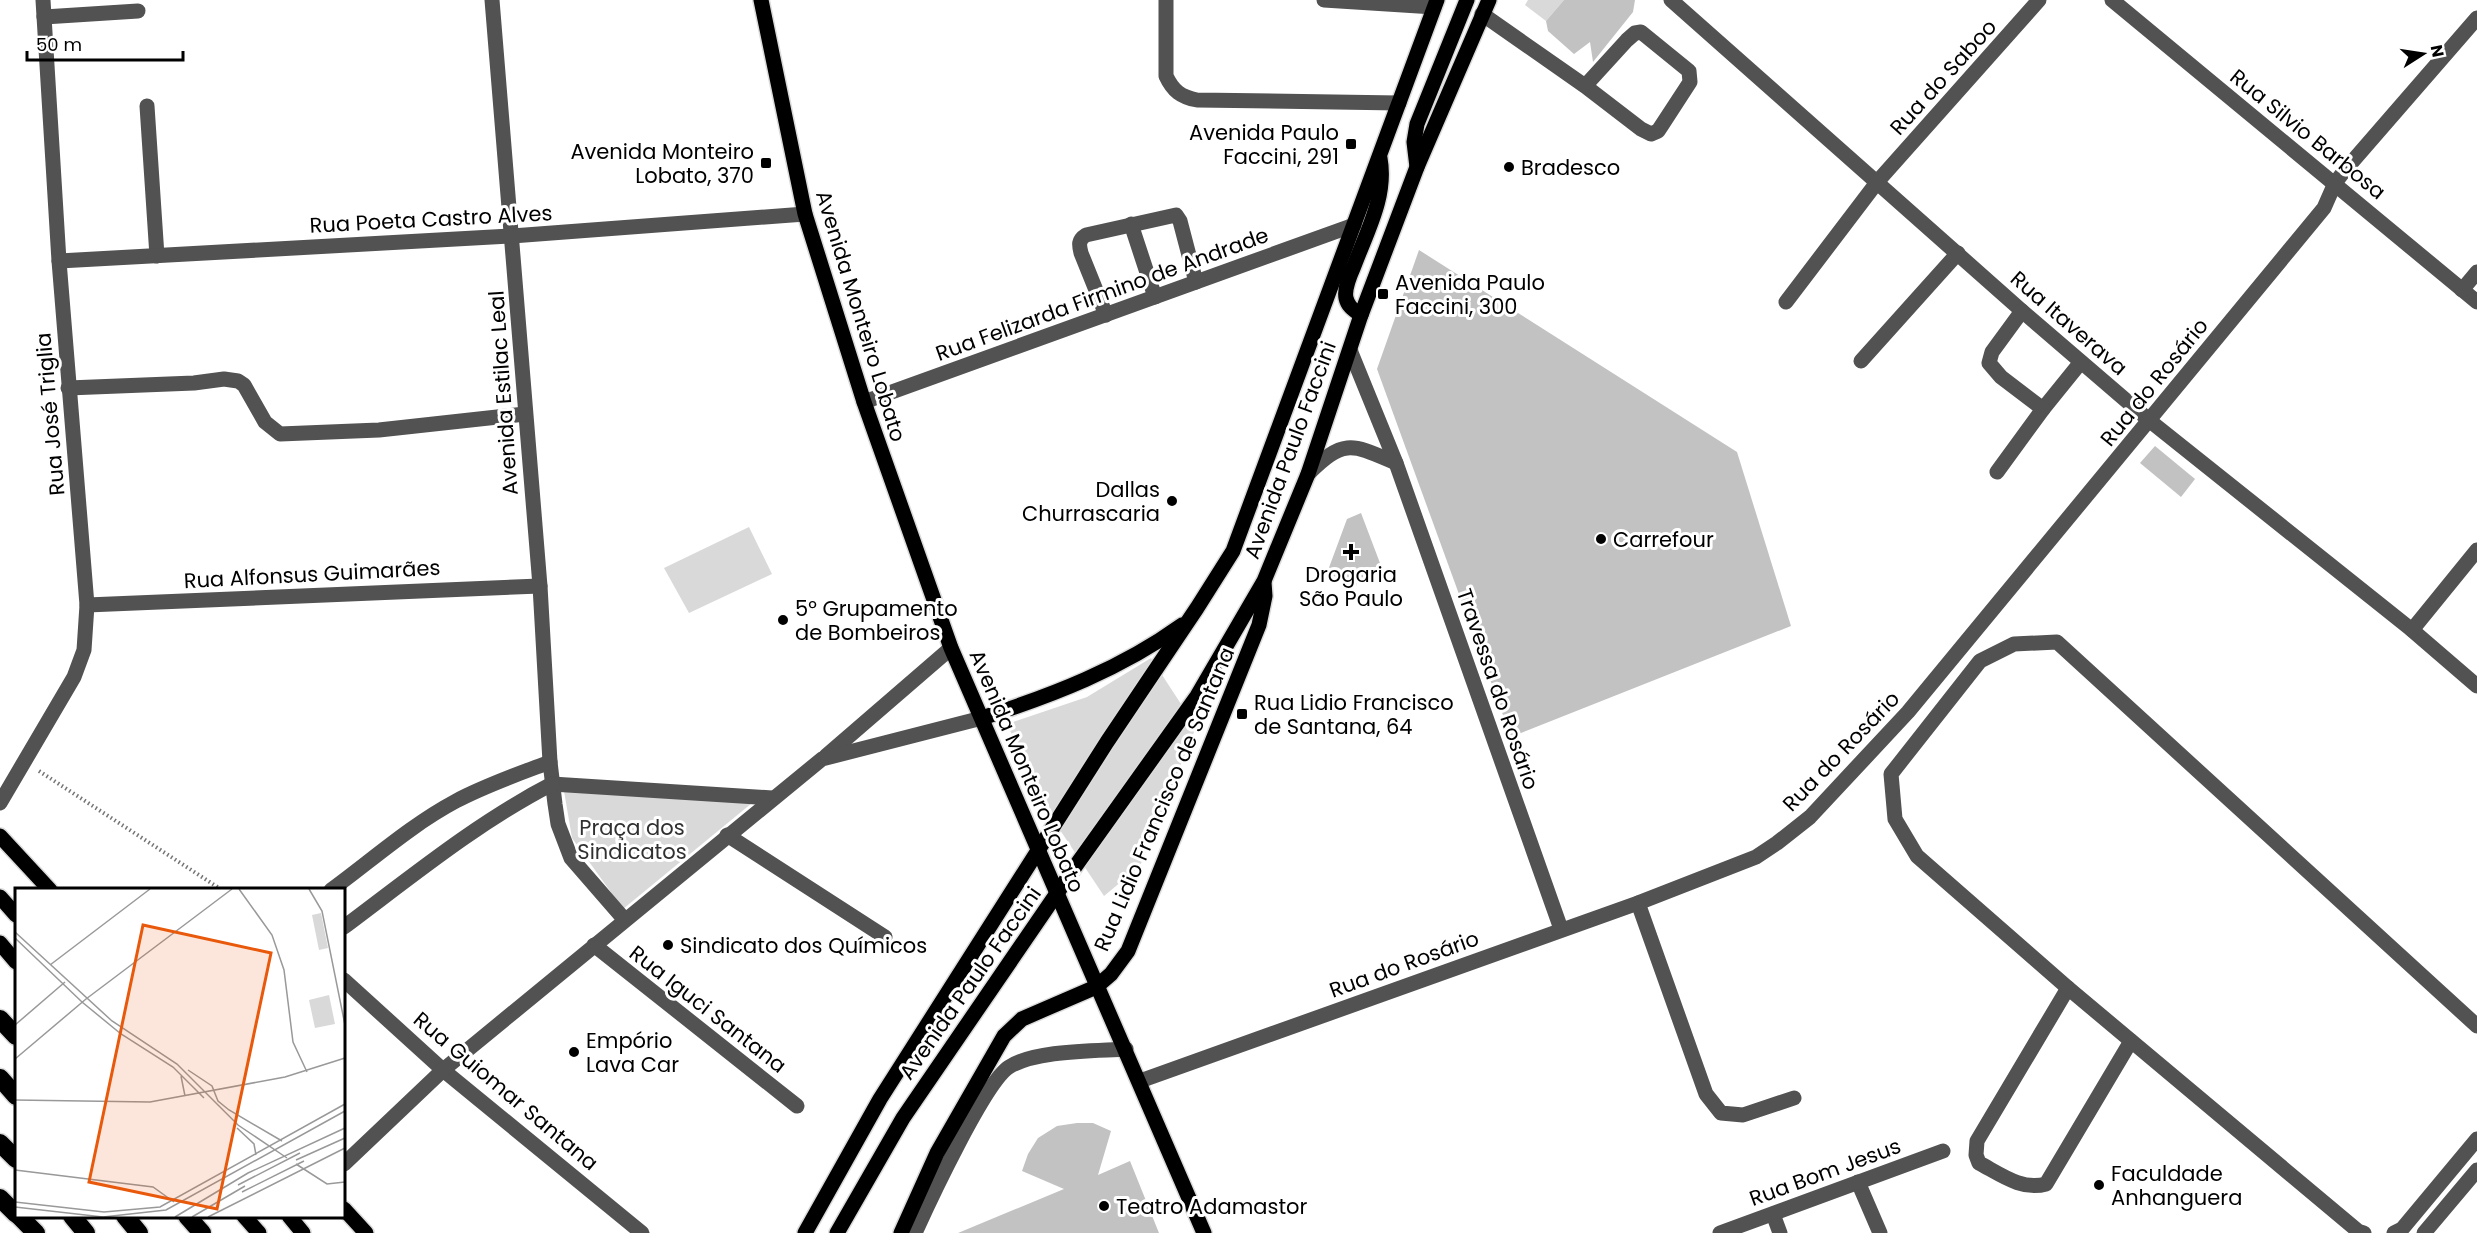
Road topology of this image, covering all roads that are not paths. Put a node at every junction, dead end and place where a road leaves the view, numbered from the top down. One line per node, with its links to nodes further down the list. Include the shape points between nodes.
1 (43, 0): 13 (street, Rua José Triglia)
2 (492, 0): 25 (street, Avenida Estilac Leal)
3 (761, 0): 22 (main road, Avenida Monteiro Lobato)
4 (1166, 0): 16 (street, via 1166,76 1170,86 1185,98)
5 (1324, 0): 10 (street)
6 (1467, 0): 19 (main road, via 1417,124)
7 (1671, 0): 20 (street, Rua Itaverava)
8 (2039, 0): 20 (street, Rua do Saboo)
9 (2112, 0): 21 (street, Rua Silvio Barbosa)
10 (1436, 4): 16 (main road, Avenida Paulo Faccini)
11 (1485, 7): 15 (street); 19 (main road, Avenida Paulo Faccini)
12 (138, 11): 13 (street)
13 (44, 17): 28 (street, Rua José Triglia)
14 (2477, 18): 21 (street, Rua do Rosário)
15 (1585, 86): 15 (street, via 1627,40 1641,32 1691,76 1658,131 1651,134)
16 (1399, 103): 18 (main road, Avenida Paulo Faccini)
17 (147, 106): 27 (street)
18 (1380, 155): 24 (main road, Avenida Paulo Faccini); 37 (main road, via 1383,186 1347,286 1348,305)
19 (1417, 167): 37 (main road, Avenida Paulo Faccini)
20 (1878, 181): 26 (street, Rua Itaverava); 33 (street, Rua do Saboo)
21 (2335, 183): 31 (street, Rua Silvio Barbosa); 45 (street, Rua do Rosário, via 2324,208)
22 (805, 214): 25 (street, Rua Poeta Castro Alves); 42 (main road, Avenida Monteiro Lobato)
23 (1131, 224): 30 (street, via 1176,215); 32 (street); 36 (street, via 1086,235 1079,244)
24 (1354, 225): 30 (street, Rua Felizarda Firmino de Andrade); 53 (main road, Avenida Paulo Faccini, via 1233,551)
25 (512, 236): 27 (street, Rua Poeta Castro Alves); 44 (street, Avenida Estilac Leal)
26 (1958, 253): 35 (street, Rua Itaverava); 39 (street)
27 (157, 256): 28 (street, Rua Poeta Castro Alves)
28 (59, 261): 41 (street, Rua José Triglia)
29 (2477, 272): 31 (street)
30 (1197, 282): 32 (street, Rua Felizarda Firmino de Andrade)
31 (2462, 290): 34 (street, Rua Silvio Barbosa)
32 (1155, 297): 36 (street, Rua Felizarda Firmino de Andrade)
33 (1786, 302)
34 (2477, 303)
35 (2022, 311): 40 (street, Rua Itaverava); 43 (street, via 1992,352 1989,363)
36 (1106, 315): 42 (street, Rua Felizarda Firmino de Andrade)
37 (1361, 315): 38 (main road, Avenida Paulo Faccini)
38 (1350, 350): 46 (street, Travessa do Rosário); 48 (main road, Avenida Paulo Faccini)
39 (1861, 361)
40 (2081, 362): 43 (street); 45 (street, Rua Itaverava)
41 (68, 388): 44 (street, via 238,381 265,422 280,434 379,430); 52 (street, Rua José Triglia)
42 (864, 402): 55 (main road, Avenida Monteiro Lobato)
43 (2043, 409): 47 (street)
44 (525, 414): 51 (street, Avenida Estilac Leal)
45 (2150, 421): 54 (street, Rua Itaverava); 70 (street, Rua do Rosário, via 1908,712 1809,817 1756,857)
46 (1396, 463): 48 (street, via 1349,447 1324,458); 74 (street, Travessa do Rosário)
47 (1997, 472)
48 (1308, 474): 50 (main road, Avenida Paulo Faccini)
49 (2477, 550): 54 (street)
50 (1264, 582): 68 (main road, Avenida Paulo Faccini, via 1197,696); 80 (main road, Rua Lidio Francisco de Santana, via 1259,625 1128,951)
51 (540, 586): 52 (street, Rua Alfonsus Guimarães); 59 (street, Avenida Estilac Leal)
52 (87, 605): 62 (street, Rua José Triglia, via 84,650 74,677)
53 (1189, 619): 57 (main road, via 1093,677); 65 (main road, Avenida Paulo Faccini)
54 (2412, 630): 56 (street, Rua Itaverava)
55 (951, 648): 57 (main road, Avenida Monteiro Lobato); 58 (street)
56 (2477, 686)
57 (982, 718): 58 (street); 65 (main road, Avenida Monteiro Lobato)
58 (822, 759): 61 (street)
59 (550, 762): 60 (street, Avenida Estilac Leal); 67 (street, via 495,782 435,813)
60 (552, 784): 61 (street); 72 (street, Avenida Estilac Leal, via 558,824 571,858); 73 (street, via 468,836)
61 (772, 798): 63 (street)
62 (0, 803)
63 (727, 835): 72 (street); 75 (street)
64 (0, 836): 66 (main road)
65 (1038, 851): 68 (main road, Avenida Monteiro Lobato); 118 (main road, Avenida Paulo Faccini, via 880,1099)
66 (48, 888)
67 (334, 888)
68 (1057, 894): 80 (main road, Avenida Monteiro Lobato); 119 (main road, Avenida Paulo Faccini, via 903,1118)
69 (0, 897): 71 (main road)
70 (1638, 903): 74 (street, Rua do Rosário); 91 (street, via 1706,1094 1721,1113 1743,1115)
71 (15, 914)
72 (624, 919): 77 (street)
73 (345, 926)
74 (1561, 930): 89 (street, Rua do Rosário)
75 (885, 938)
76 (0, 943): 78 (main road)
77 (594, 945): 87 (street); 92 (street, Rua Iguci Santana)
78 (15, 961)
79 (345, 981): 87 (street, Rua Guiomar Santana)
80 (1096, 987): 86 (main road, Avenida Monteiro Lobato); 120 (main road, Rua Lidio Francisco de Santana, via 1022,1019 1004,1036 938,1153)
81 (2068, 988): 83 (street, via 1917,856 1895,819 1891,774 1980,662 2014,644 2057,642); 85 (street); 85 (street, via 1977,1141 1979,1163 2024,1186 2046,1184)
82 (0, 1019): 84 (highway)
83 (2477, 1026)
84 (15, 1035)
85 (2132, 1041): 126 (street)
86 (1126, 1049): 89 (main road, Avenida Monteiro Lobato); 121 (street, via 1040,1057 1007,1067 986,1095)
87 (443, 1070): 97 (street); 117 (street, Rua Guiomar Santana)
88 (0, 1078): 90 (highway)
89 (1140, 1081): 122 (main road, Avenida Monteiro Lobato)
90 (15, 1095)
91 (1794, 1098)
92 (797, 1106)
93 (2477, 1139): 127 (street, via 2402,1229)
94 (0, 1143): 96 (highway)
95 (1944, 1151): 99 (street, Rua Bom Jesus)
96 (15, 1158)
97 (345, 1163)
98 (2477, 1170): 128 (street)
99 (1858, 1182): 103 (street, Rua Bom Jesus); 125 (street)
100 (0, 1198): 102 (highway)
101 (345, 1210): 116 (main road)
102 (15, 1212)
103 (1773, 1214): 123 (street, Rua Bom Jesus); 124 (street)
104 (21, 1218): 110 (highway)
105 (74, 1218): 111 (highway)
106 (127, 1218): 112 (highway)
107 (189, 1218): 113 (highway)
108 (246, 1218): 114 (main road)
109 (291, 1218): 115 (main road)
110 (36, 1233)
111 (86, 1233)
112 (139, 1233)
113 (202, 1233)
114 (259, 1233)
115 (303, 1233)
116 (366, 1233)
117 (642, 1233)
118 (805, 1233)
119 (837, 1233)
120 (901, 1233)
121 (915, 1233)
122 (1204, 1233)
123 (1720, 1233)
124 (1780, 1233)
125 (1880, 1233)
126 (2364, 1233)
127 (2394, 1233)
128 (2424, 1233)

